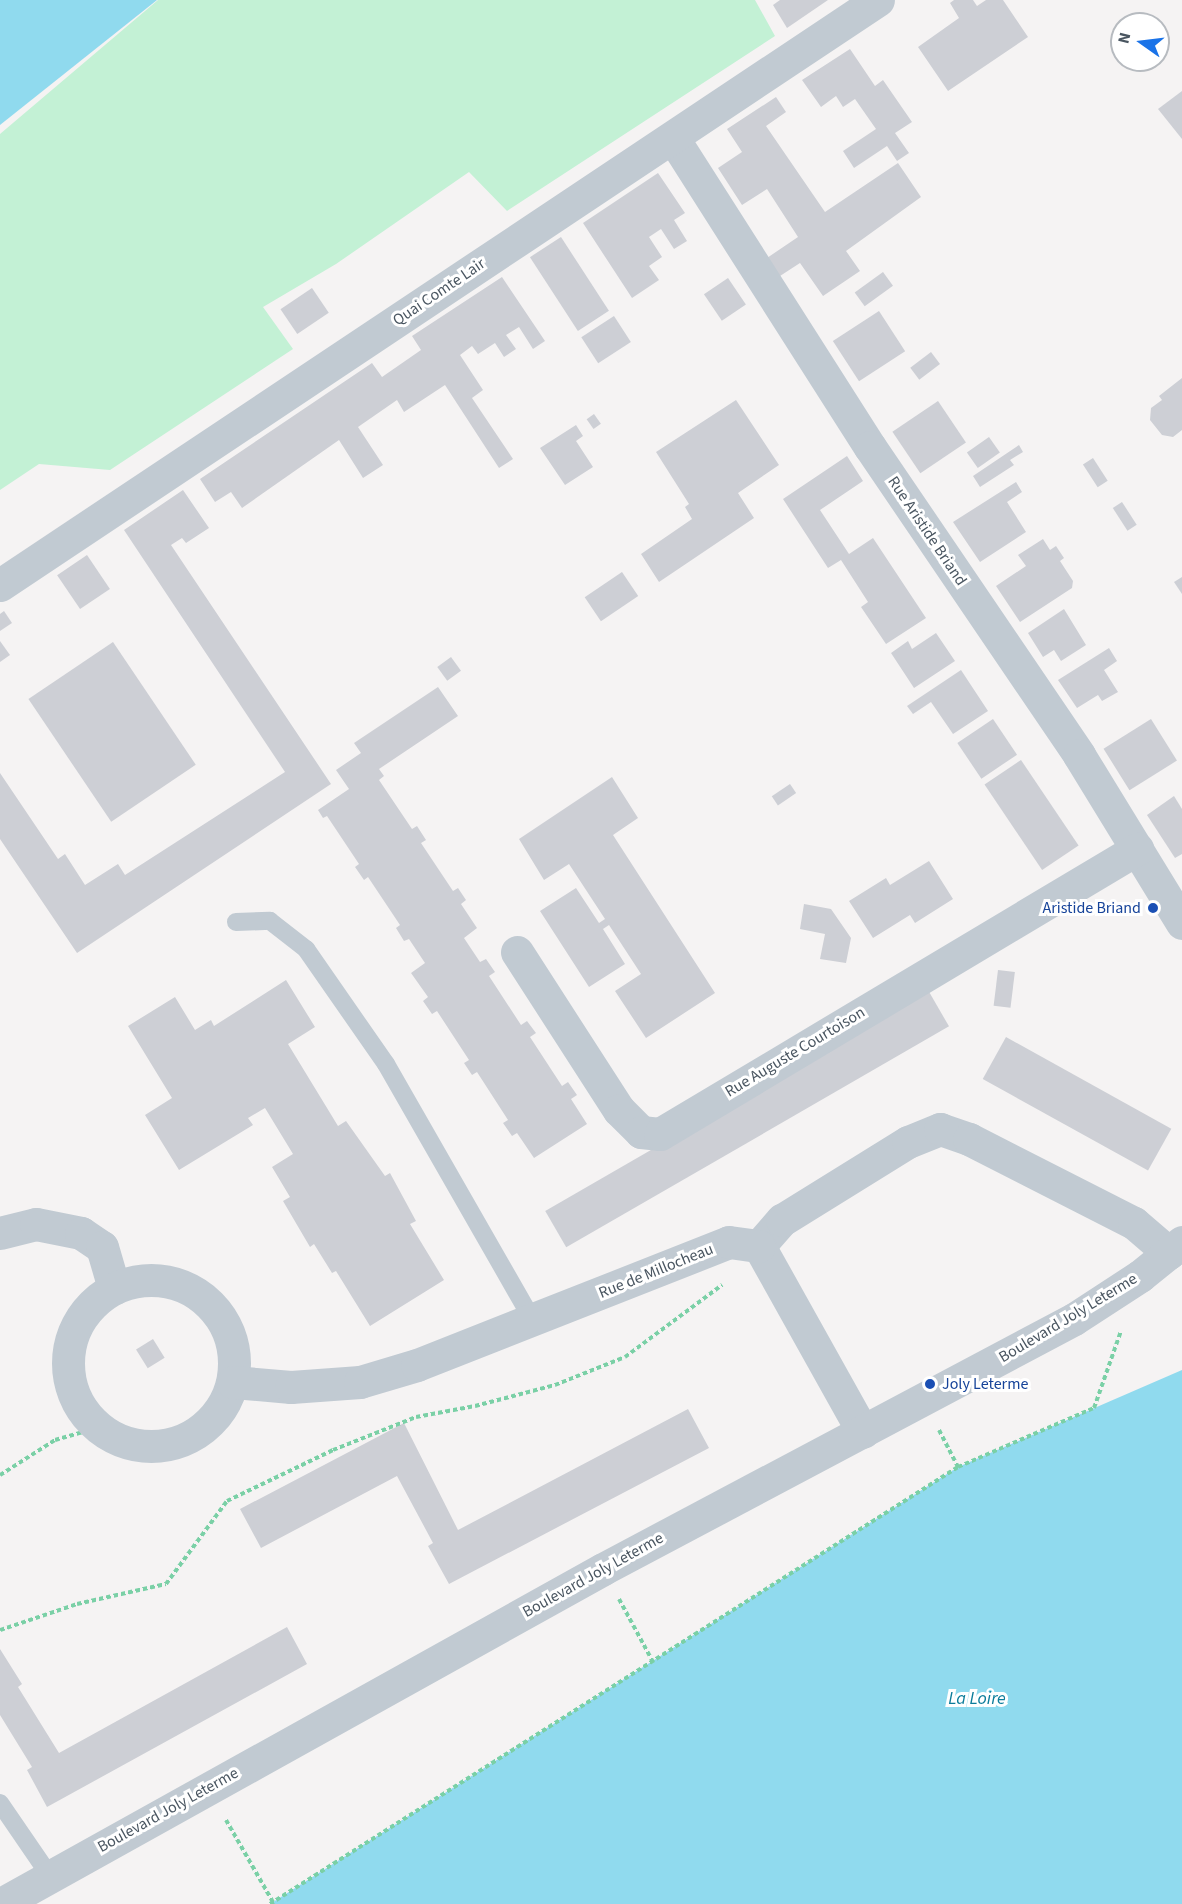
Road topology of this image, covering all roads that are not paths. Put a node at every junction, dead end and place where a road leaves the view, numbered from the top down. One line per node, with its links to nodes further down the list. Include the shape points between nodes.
1 (878, 0): 2 (street, Quai Comte Lair)
2 (673, 138): 3 (street, Quai Comte Lair); 4 (street, Rue Aristide Briand, via 870,447)
3 (0, 585)
4 (1137, 849): 6 (street, Rue Aristide Briand); 7 (street, Rue Auguste Courtoison, via 660,1134 641,1132 619,1110)
5 (236, 922): 12 (lane, via 270,921 306,949 386,1064)
6 (1182, 923)
7 (517, 952)
8 (0, 1233): 11 (street, via 36,1224 81,1233 102,1247)
9 (759, 1246): 10 (street, via 782,1220 908,1142 940,1130 969,1139); 12 (street, Rue de Millocheau, via 729,1242); 14 (street)
10 (1176, 1248): 14 (street, Boulevard Joly Leterme, via 1074,1319)
11 (114, 1288): 13 (street, via 142,1280 171,1282 198,1294 218,1313 231,1339); 13 (street, via 90,1306 74,1330 69,1347 68,1376 75,1399 97,1428 123,1443 160,1447 188,1439 205,1428 224,1405)
12 (532, 1319): 13 (street, Rue de Millocheau, via 417,1365 360,1382 291,1387)
13 (233, 1382)
14 (863, 1432): 16 (street, Boulevard Joly Leterme, via 603,1569)
15 (0, 1803): 16 (lane)
16 (50, 1876): 17 (street, Boulevard Joly Leterme)
17 (1, 1904)

